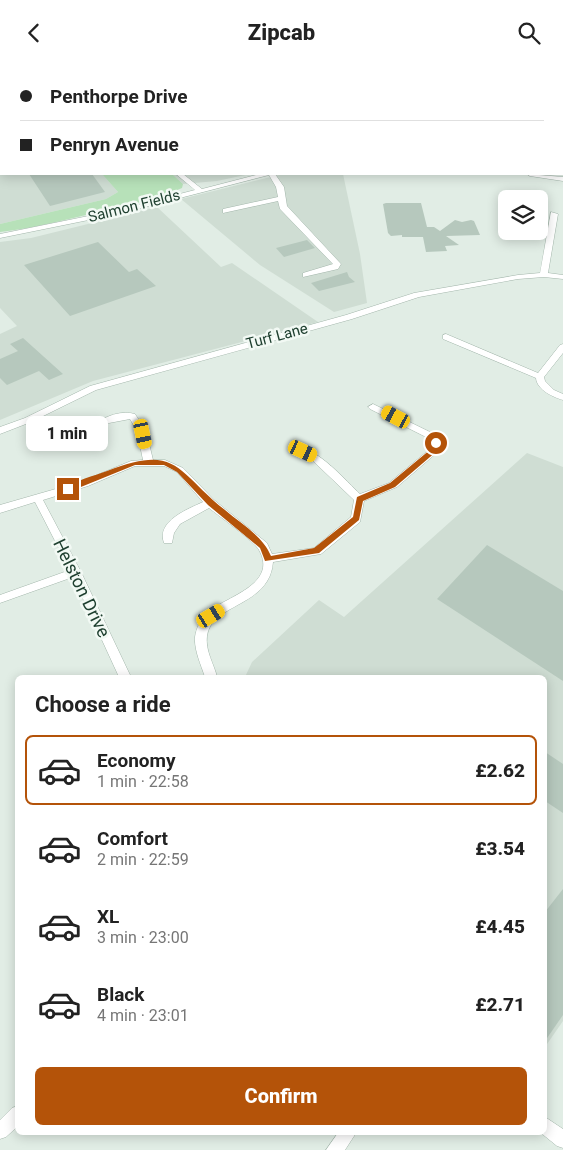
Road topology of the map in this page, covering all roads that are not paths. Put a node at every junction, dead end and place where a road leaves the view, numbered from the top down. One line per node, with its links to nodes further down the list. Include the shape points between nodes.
1 (180, 175): 6 (street)
2 (262, 175): 6 (street, Salmon Fields)
3 (273, 175): 7 (street)
4 (537, 175): 5 (street)
5 (563, 179)
6 (199, 189): 10 (street, Salmon Fields)
7 (282, 198): 8 (street); 11 (street, via 282,207 337,264)
8 (226, 211)
9 (554, 214): 12 (street)
10 (0, 237)
11 (306, 275)
12 (544, 275): 13 (street, Turf Lane); 19 (street, Turf Lane, via 500,279 417,295 93,389)
13 (563, 277)
14 (446, 337): 16 (street)
15 (563, 347): 16 (street)
16 (540, 377): 17 (street, via 540,382 551,392)
17 (563, 397)
18 (373, 407): 24 (street, via 431,436 436,447 393,485)
19 (0, 431)
20 (85, 437): 22 (street, via 101,422 132,416 143,434)
21 (303, 451): 24 (street, via 314,457)
22 (148, 461): 23 (street, via 134,463); 25 (street, via 165,463 180,471)
23 (38, 499): 26 (street); 29 (street, Helston Drive)
24 (359, 499): 28 (street, via 356,519 317,551)
25 (210, 503): 27 (street, via 173,523); 28 (street, via 263,546)
26 (0, 509)
27 (168, 540)
28 (268, 559): 32 (street, via 261,583 211,616 205,625 201,647)
29 (76, 572): 30 (street); 31 (street, Helston Drive)
30 (0, 599)
31 (124, 675)
32 (210, 675)
33 (15, 1117): 35 (street)
34 (547, 1127): 37 (street)
35 (0, 1131)
36 (346, 1135): 38 (street)
37 (563, 1140)
38 (334, 1150)

